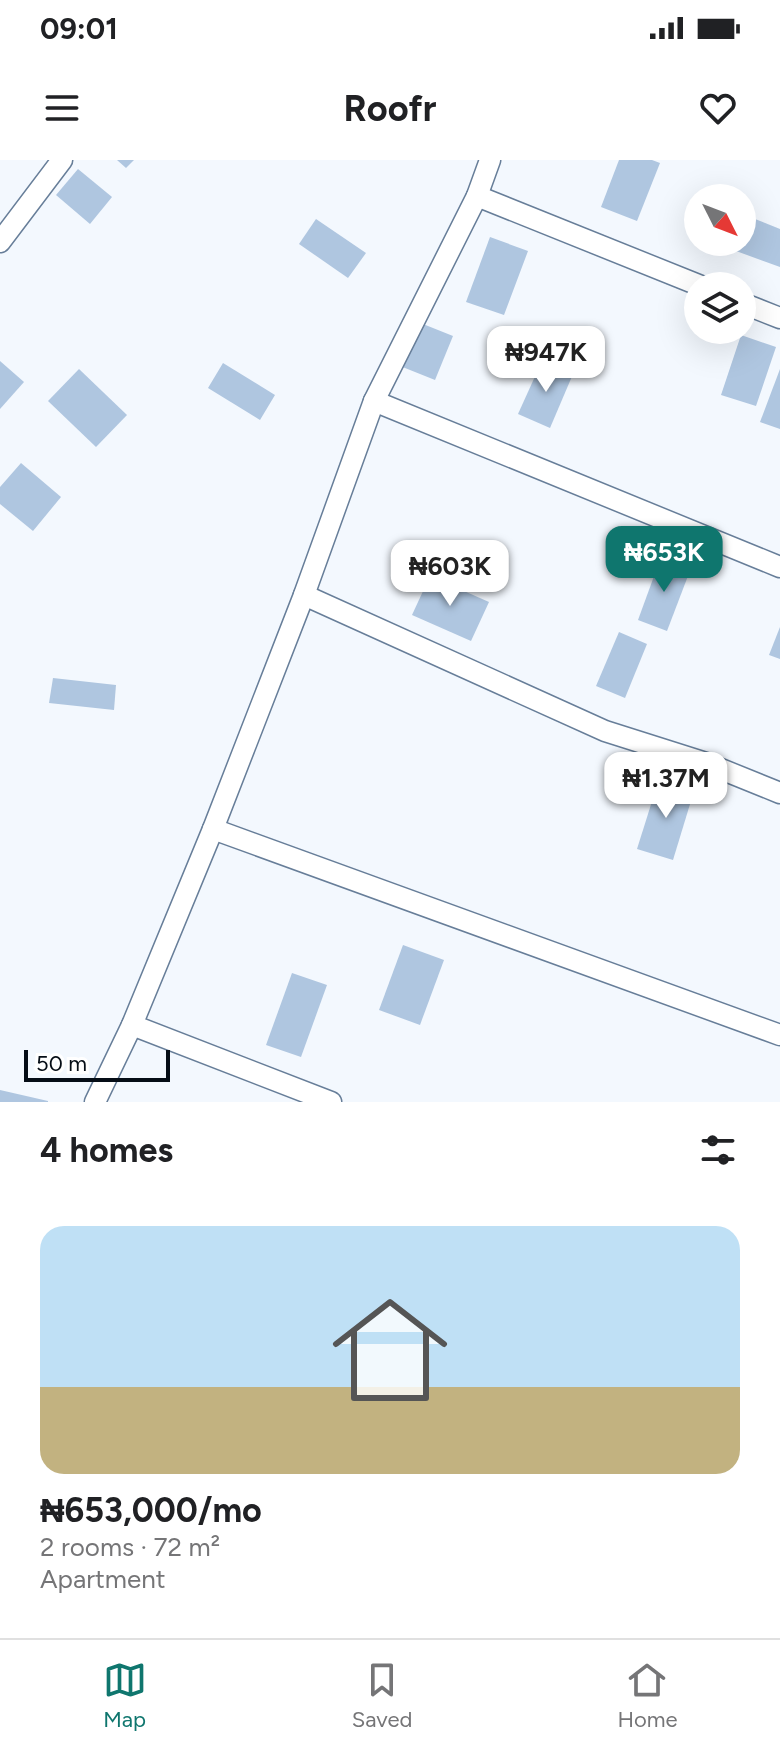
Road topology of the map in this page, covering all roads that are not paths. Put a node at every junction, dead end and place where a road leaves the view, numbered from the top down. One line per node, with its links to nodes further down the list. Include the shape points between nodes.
1 (62, 160): 4 (street)
2 (490, 160): 3 (street)
3 (477, 196): 5 (street); 8 (street)
4 (0, 242)
5 (684, 279)
6 (756, 309): 7 (street)
7 (780, 318)
8 (374, 401): 9 (street); 10 (street)
9 (780, 567)
10 (304, 595): 11 (street, via 605,731); 12 (street)
11 (780, 793)
12 (213, 829): 13 (street); 14 (street)
13 (132, 1025): 15 (street); 16 (street)
14 (780, 1035)
15 (95, 1102)
16 (331, 1102)

